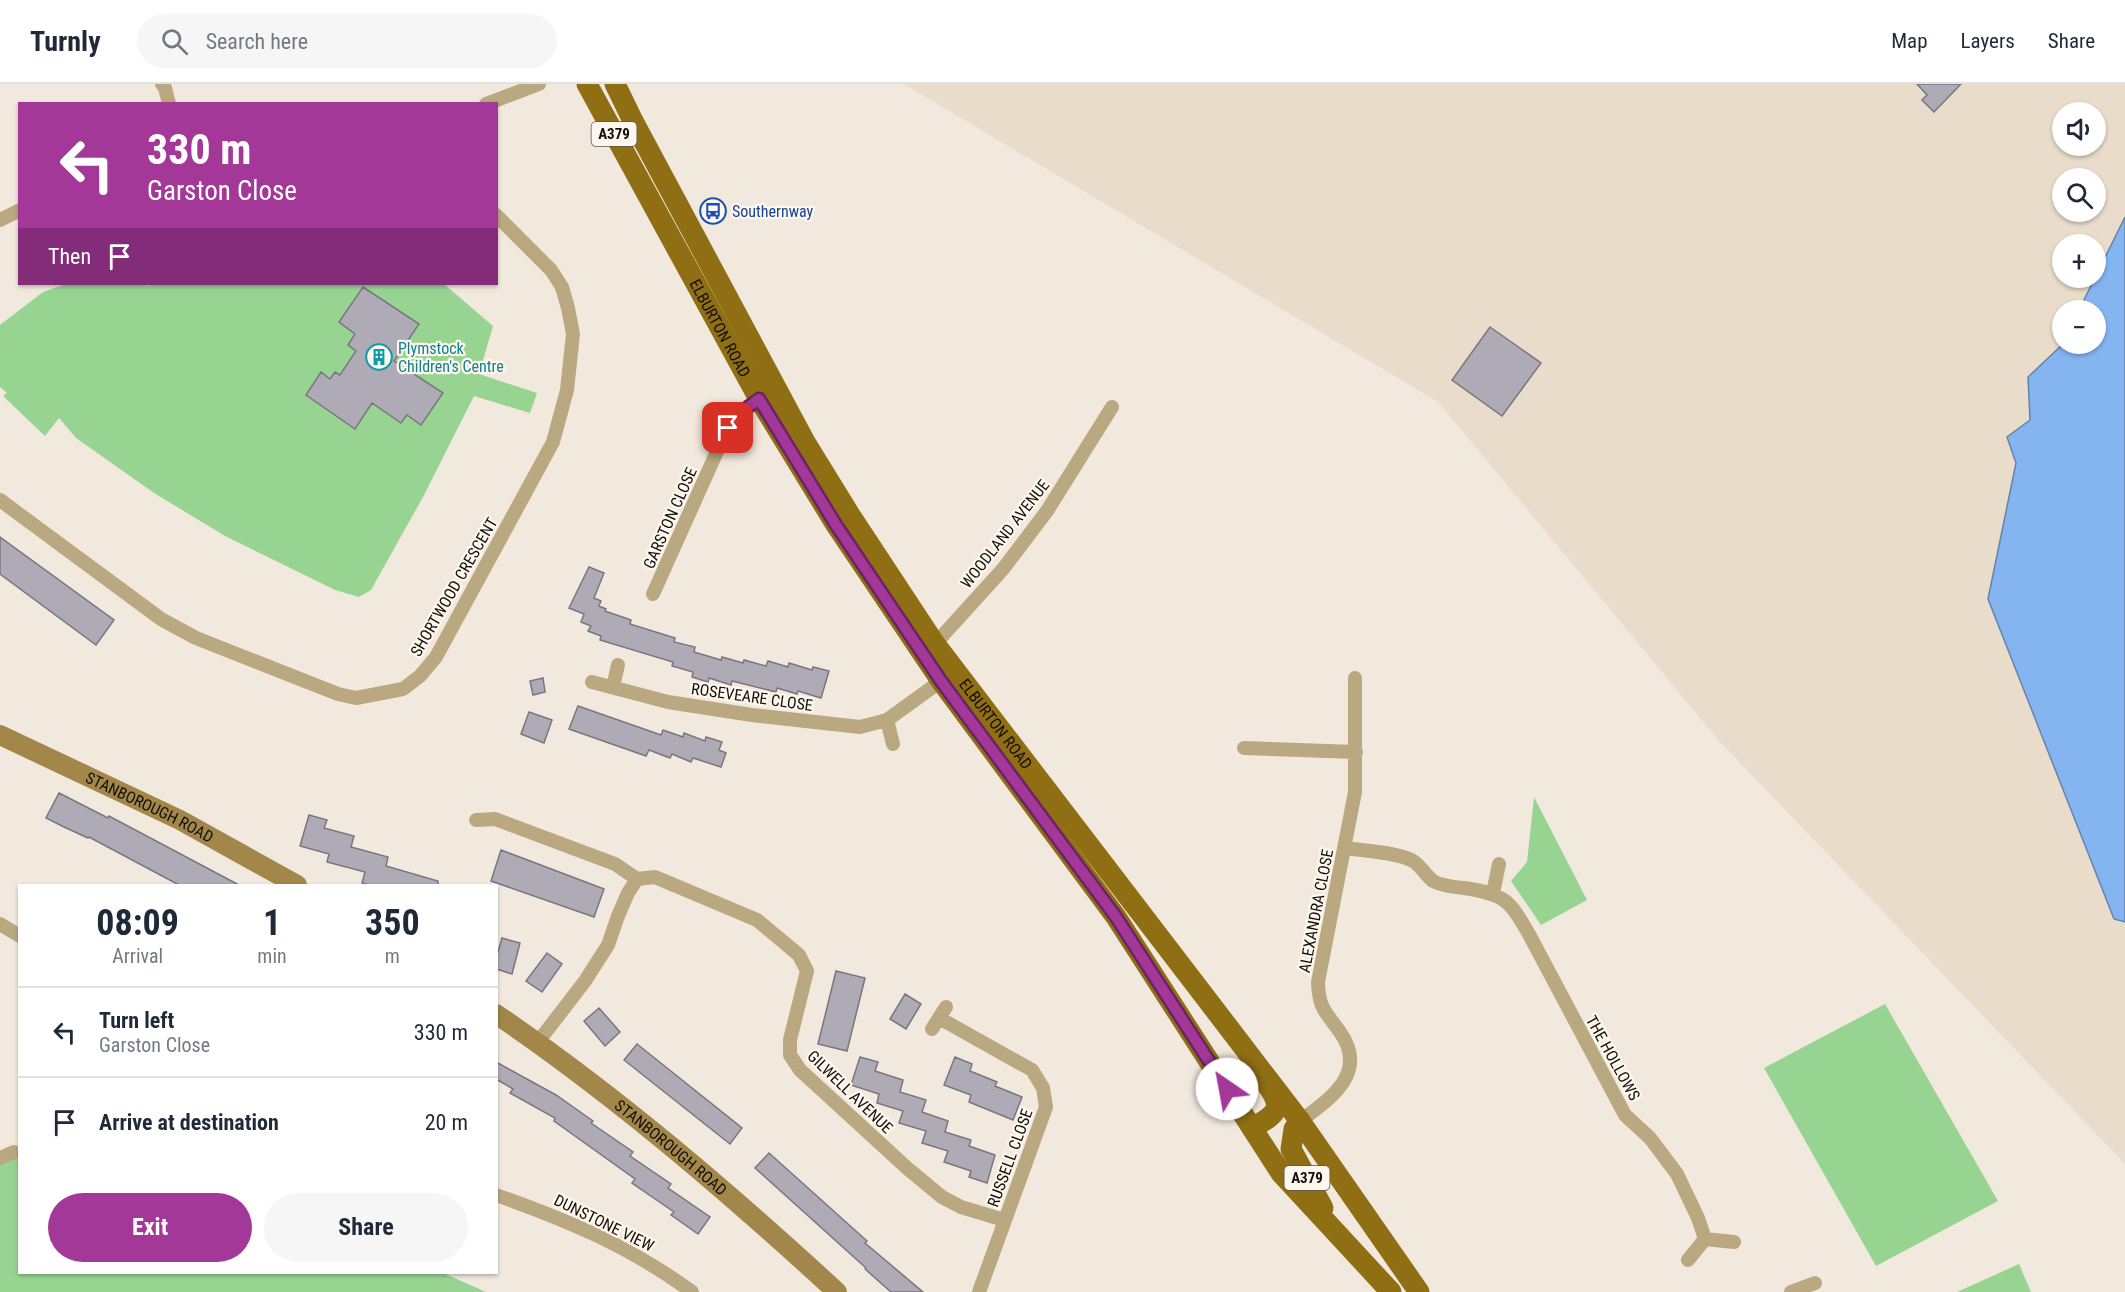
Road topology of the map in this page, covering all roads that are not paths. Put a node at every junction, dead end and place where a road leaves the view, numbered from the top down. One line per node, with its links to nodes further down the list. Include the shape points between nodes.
1 (162, 84): 5 (street)
2 (539, 84): 6 (street)
3 (586, 84): 10 (main road, ELBURTON ROAD / A379)
4 (615, 84): 14 (main road, ELBURTON ROAD / A379, via 805,442)
5 (168, 102)
6 (491, 102)
7 (18, 211): 9 (street)
8 (498, 217): 12 (street, SHORTWOOD CRESCENT, via 551,270 562,287 573,334 567,390 553,441 436,657 403,689 356,698 338,694 196,638 161,619)
9 (0, 220)
10 (759, 399): 13 (street, GARSTON CLOSE, via 728,428); 17 (main road, ELBURTON ROAD / A379, via 836,525)
11 (1112, 407): 14 (street, WOODLAND AVENUE, via 1047,511)
12 (0, 500)
13 (653, 594)
14 (936, 644): 36 (main road, ELBURTON ROAD / A379)
15 (618, 665): 19 (street)
16 (1355, 678): 24 (street, ALEXANDRA CLOSE)
17 (941, 681): 20 (street, ROSEVEARE CLOSE); 38 (main road, ELBURTON ROAD / A379, via 1116,917)
18 (592, 682): 19 (street, ROSEVEARE CLOSE)
19 (613, 687): 20 (street, ROSEVEARE CLOSE, via 668,702 830,725 860,727)
20 (887, 720): 22 (street)
21 (0, 735): 29 (street, STANBOROUGH ROAD, via 180,820)
22 (893, 744)
23 (1244, 748): 24 (street)
24 (1356, 752): 26 (street, ALEXANDRA CLOSE, via 1355,792)
25 (476, 820): 28 (street, GILWELL AVENUE, via 495,819 615,864)
26 (1346, 848): 30 (street, via 1398,856 1413,861 1432,880); 37 (street, ALEXANDRA CLOSE, via 1318,982 1325,1015 1349,1049 1348,1074 1325,1103)
27 (1499, 864): 30 (street)
28 (637, 879): 35 (street, via 608,945); 42 (street, GILWELL AVENUE, via 655,877 665,881 757,920 783,939 799,955 807,971 790,1040 790,1055 800,1070 942,1197)
29 (295, 884)
30 (1493, 893): 44 (street, THE HOLLOWS, via 1519,917 1625,1114 1650,1138 1677,1174)
31 (0, 924): 32 (street)
32 (18, 935)
33 (498, 1015): 35 (street, STANBOROUGH ROAD)
34 (939, 1018): 42 (street, RUSSELL CLOSE, via 1032,1070 1043,1088 1046,1107)
35 (538, 1042): 49 (street, STANBOROUGH ROAD, via 689,1160)
36 (1240, 1043): 37 (main road, ELBURTON ROAD / A379); 38 (main road, A379, via 1276,1099 1272,1115)
37 (1300, 1121): 43 (main road, A379, via 1294,1129 1291,1149); 52 (main road, ELBURTON ROAD / A379)
38 (1252, 1128): 43 (main road, ELBURTON ROAD / A379, via 1281,1173)
39 (14, 1152): 40 (street)
40 (0, 1158)
41 (498, 1196): 48 (street, DUNSTONE VIEW, via 602,1236)
42 (1004, 1220): 50 (street, RUSSELL CLOSE)
43 (1338, 1234): 51 (main road, ELBURTON ROAD / A379)
44 (1706, 1239): 45 (street); 46 (street)
45 (1734, 1242)
46 (1688, 1260)
47 (1815, 1283): 53 (street)
48 (692, 1292)
49 (837, 1292)
50 (979, 1292)
51 (1391, 1292)
52 (1419, 1292)
53 (1791, 1292)

